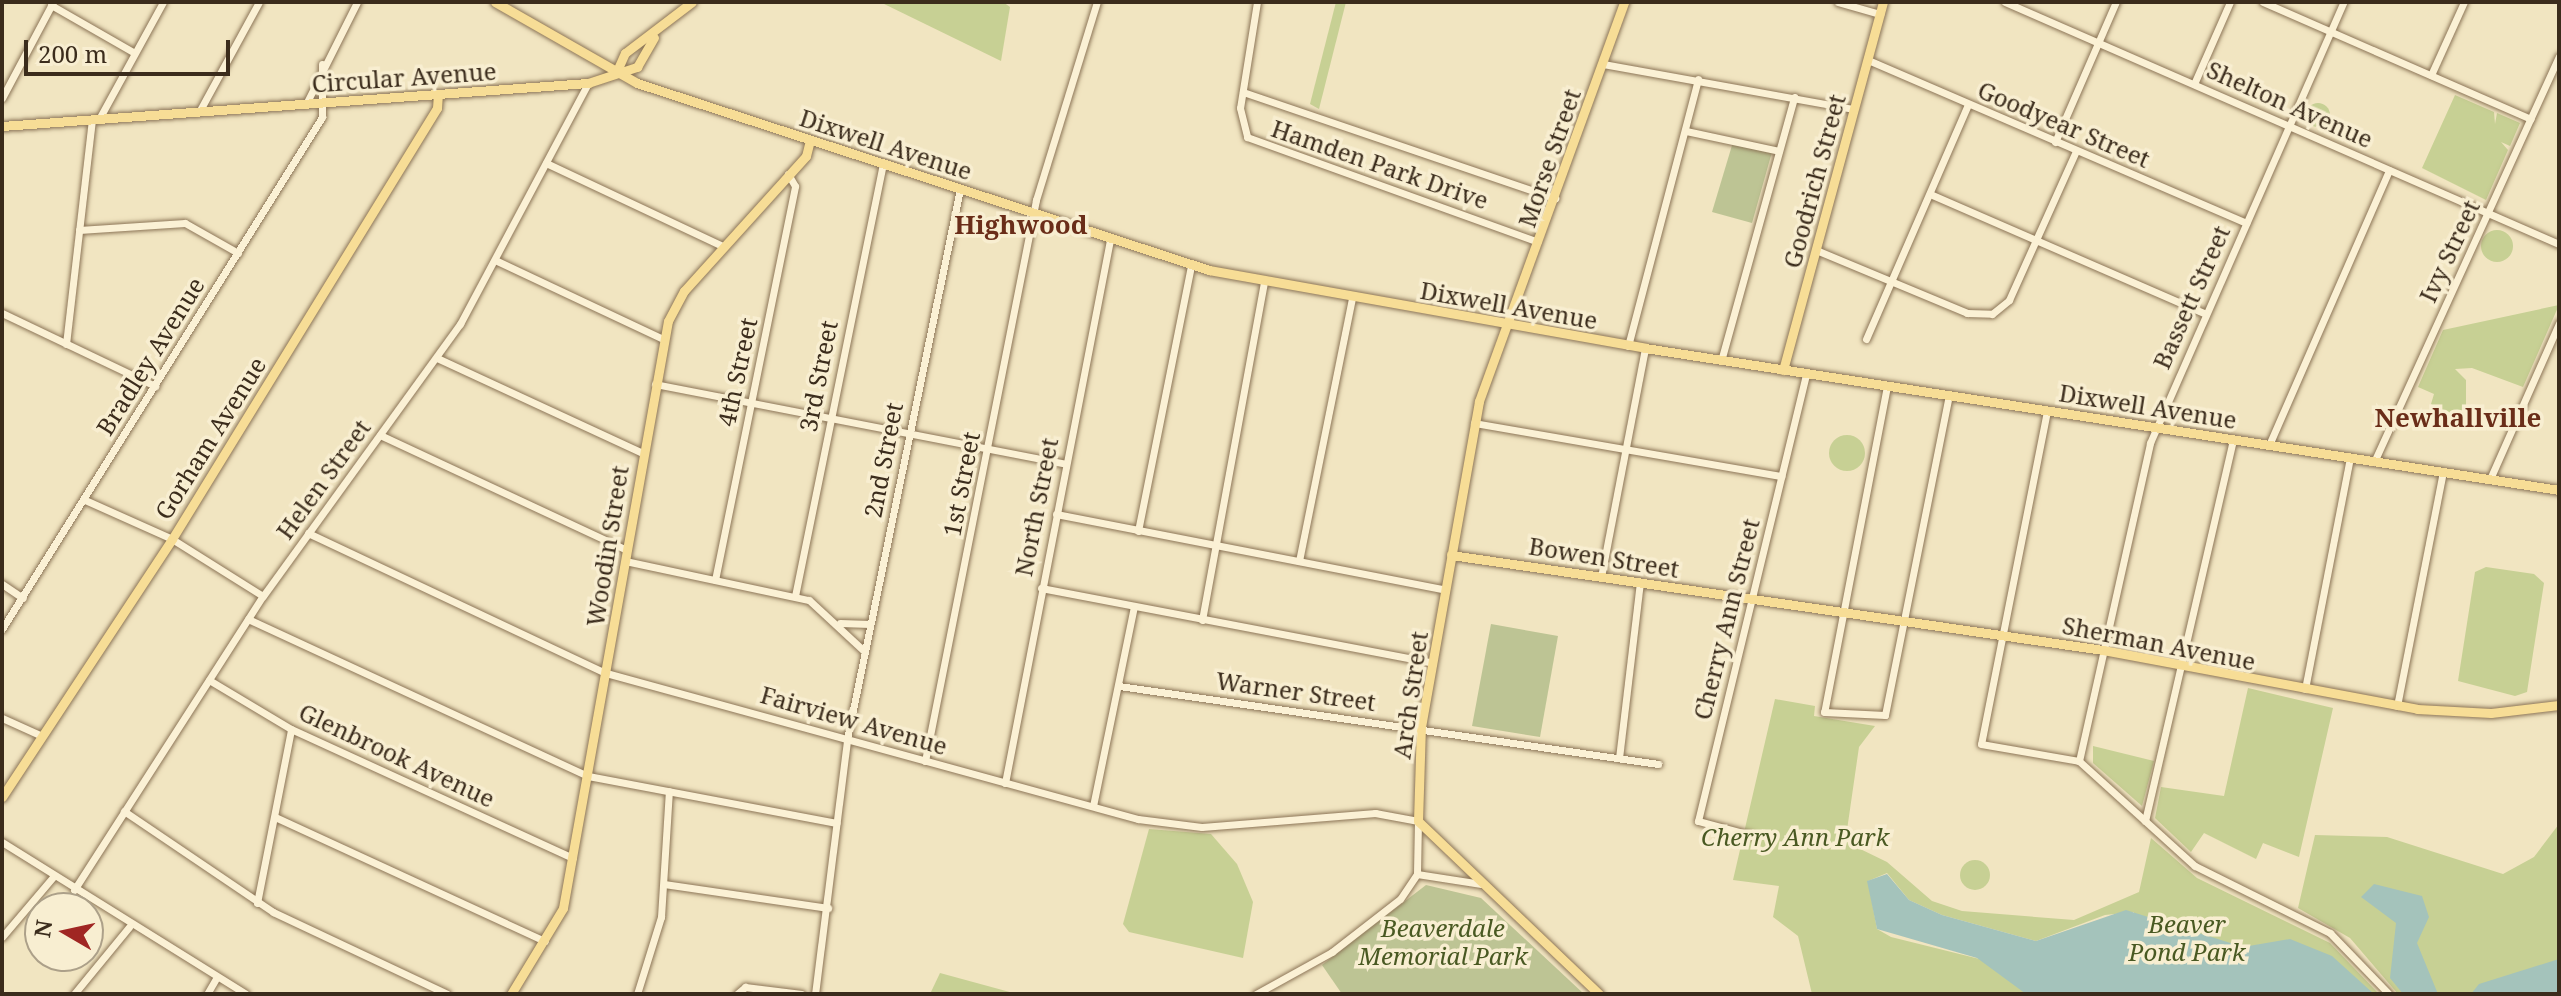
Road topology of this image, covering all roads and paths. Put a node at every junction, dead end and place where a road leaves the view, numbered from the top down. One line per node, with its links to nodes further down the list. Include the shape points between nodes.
1 (163, 2): 22 (street)
2 (259, 2): 40 (street)
3 (357, 2): 25 (street)
4 (495, 2): 27 (main road, Dixwell Avenue)
5 (692, 2): 20 (main road)
6 (1097, 2): 59 (street)
7 (1257, 2): 32 (street, Hamden Park Drive)
8 (1624, 2): 26 (main road, Morse Street)
9 (1838, 2): 18 (street)
10 (1883, 2): 18 (main road, Goodrich Street)
11 (2005, 2): 21 (street, Shelton Avenue)
12 (2116, 2): 21 (street)
13 (2230, 2): 31 (street)
14 (2263, 2): 19 (street)
15 (2344, 2): 19 (street, Bassett Street)
16 (2464, 2): 28 (street)
17 (52, 4): 22 (street); 35 (street)
18 (1880, 14): 24 (main road, Goodrich Street)
19 (2330, 32): 28 (street); 45 (street, Bassett Street)
20 (654, 37): 27 (main road, via 625,53); 27 (main road, Circular Avenue, via 643,62)
21 (2098, 43): 31 (street, Shelton Avenue); 48 (street)
22 (133, 52): 42 (street)
23 (2559, 56): 43 (street, Ivy Street)
24 (1868, 60): 38 (street, Goodyear Street); 39 (main road, Goodrich Street)
25 (322, 64): 36 (street); 37 (street)
26 (1603, 64): 29 (street); 57 (main road, Morse Street)
27 (616, 73): 30 (main road, Circular Avenue); 47 (main road, Dixwell Avenue)
28 (2431, 75): 43 (street)
29 (1698, 79): 34 (street); 46 (street)
30 (588, 83): 33 (main road, Circular Avenue); 51 (street, Helen Street)
31 (2194, 84): 45 (street, Shelton Avenue)
32 (1243, 92): 57 (street); 64 (street, Hamden Park Drive, via 1242,129 1257,144)
33 (438, 94): 36 (main road, Circular Avenue); 114 (main road, Gorham Avenue, via 437,108)
34 (1794, 97): 39 (street); 49 (street)
35 (2, 98)
36 (327, 102): 37 (main road, Circular Avenue); 68 (street, Bradley Avenue)
37 (306, 104): 40 (main road, Circular Avenue)
38 (1968, 104): 48 (street, Goodyear Street); 56 (street)
39 (1854, 109): 67 (main road, Goodrich Street)
40 (199, 112): 42 (main road, Circular Avenue)
41 (2, 117): 44 (street)
42 (96, 119): 44 (main road, Circular Avenue); 61 (street)
43 (2531, 119): 58 (street, Ivy Street)
44 (2, 126)
45 (2288, 126): 53 (street, Shelton Avenue); 60 (street, Bassett Street)
46 (1686, 131): 49 (street); 81 (street)
47 (810, 140): 52 (main road, Dixwell Avenue); 54 (main road, Woodin Street)
48 (2055, 142): 50 (street, Goodyear Street)
49 (1779, 151): 84 (street)
50 (2076, 151): 60 (street, Goodyear Street); 63 (street)
51 (546, 163): 66 (street); 69 (street, Helen Street)
52 (883, 164): 55 (main road, Dixwell Avenue); 93 (street, 3rd Street)
53 (2389, 170): 58 (street, Shelton Avenue); 99 (street)
54 (788, 174): 66 (main road, Woodin Street); 91 (street, 4th Street, via 795,186)
55 (960, 189): 59 (main road, Dixwell Avenue); 96 (street, 2nd Street)
56 (1930, 194): 63 (street); 71 (street)
57 (1557, 199): 64 (main road, Morse Street)
58 (2489, 213): 65 (street, Shelton Avenue); 104 (street, Ivy Street)
59 (1033, 214): 62 (main road, Dixwell Avenue); 100 (street, 1st Street)
60 (2246, 223): 75 (street, Bassett Street)
61 (79, 230): 68 (street, via 185,223); 80 (street)
62 (1110, 240): 70 (main road, Dixwell Avenue); 105 (street, North Street)
63 (2037, 240): 71 (street, via 2009,300 1992,314 1967,313); 75 (street)
64 (1540, 243): 77 (main road, Morse Street)
65 (2559, 244)
66 (722, 246): 78 (main road, Woodin Street, via 680,297)
67 (1816, 250): 71 (street); 85 (main road, Goodrich Street)
68 (238, 253): 88 (street, Bradley Avenue)
69 (495, 260): 78 (street); 83 (street, Helen Street)
70 (1191, 265): 72 (main road, Dixwell Avenue); 112 (street)
71 (1890, 280): 79 (street)
72 (1264, 282): 73 (main road, Dixwell Avenue); 115 (street)
73 (1352, 298): 77 (main road, Dixwell Avenue); 119 (street)
74 (2, 313): 80 (street)
75 (2206, 314): 95 (street, Bassett Street)
76 (2559, 323): 108 (street)
77 (1505, 324): 81 (main road, Dixwell Avenue); 94 (main road, Arch Street)
78 (663, 339): 87 (main road, Woodin Street)
79 (1866, 339)
80 (66, 344): 88 (street)
81 (1628, 346): 82 (main road, Dixwell Avenue)
82 (1645, 348): 84 (main road, Dixwell Avenue); 101 (street)
83 (437, 358): 97 (street, Helen Street); 102 (street)
84 (1721, 361): 85 (main road, Dixwell Avenue)
85 (1783, 370): 86 (main road, Dixwell Avenue)
86 (1806, 373): 89 (main road, Dixwell Avenue); 107 (street, Cherry Ann Street)
87 (655, 384): 91 (street); 102 (main road, Woodin Street)
88 (155, 386): 110 (street, Bradley Avenue)
89 (1887, 386): 90 (main road, Dixwell Avenue); 131 (street)
90 (1949, 395): 92 (main road, Dixwell Avenue); 134 (street)
91 (751, 402): 93 (street); 121 (street, 4th Street)
92 (2047, 411): 95 (main road, Dixwell Avenue); 138 (street)
93 (830, 418): 96 (street); 127 (street, 3rd Street)
94 (1474, 423): 101 (street); 117 (main road, Arch Street)
95 (2156, 427): 98 (main road, Dixwell Avenue); 139 (street, Bassett Street)
96 (909, 434): 100 (street); 136 (street, 2nd Street)
97 (380, 435): 113 (street, Helen Street); 116 (street)
98 (2233, 440): 99 (main road, Dixwell Avenue); 142 (street)
99 (2269, 445): 103 (main road, Dixwell Avenue)
100 (988, 450): 105 (street); 155 (street, 1st Street)
101 (1626, 450): 107 (street); 120 (street)
102 (643, 453): 116 (main road, Woodin Street)
103 (2350, 458): 104 (main road, Dixwell Avenue); 146 (street)
104 (2374, 462): 106 (main road, Dixwell Avenue)
105 (1065, 464): 111 (street, North Street)
106 (2443, 472): 108 (main road, Dixwell Avenue); 148 (street)
107 (1781, 476): 129 (street, Cherry Ann Street)
108 (2490, 479): 109 (main road, Dixwell Avenue)
109 (2559, 490)
110 (85, 500): 114 (street); 128 (street, Bradley Avenue)
111 (1056, 514): 112 (street); 124 (street, North Street)
112 (1138, 531): 115 (street)
113 (308, 533): 126 (street, Helen Street); 143 (street, Fairview Avenue)
114 (172, 539): 126 (street); 152 (main road, Gorham Avenue)
115 (1216, 546): 119 (street); 133 (street)
116 (627, 550): 118 (main road, Woodin Street)
117 (1451, 555): 120 (main road, Bowen Street); 125 (main road, Arch Street)
118 (625, 561): 121 (street); 143 (main road, Woodin Street)
119 (1299, 561): 125 (street)
120 (1601, 577): 122 (main road, Bowen Street)
121 (715, 580): 127 (street)
122 (1640, 583): 129 (main road, Bowen Street); 154 (street)
123 (2, 584): 128 (street)
124 (1041, 588): 130 (street); 159 (street, North Street)
125 (1446, 590): 141 (main road, Arch Street)
126 (263, 596): 132 (street, Helen Street)
127 (795, 596): 135 (street)
128 (23, 598): 137 (street, Bradley Avenue)
129 (1752, 598): 131 (main road, Sherman Avenue); 168 (street, Cherry Ann Street, via 1698,821)
130 (1134, 607): 133 (street); 145 (street)
131 (1840, 611): 134 (main road, Sherman Avenue); 134 (street, via 1820,711 1882,720)
132 (248, 619): 144 (street, Helen Street); 158 (street)
133 (1202, 620): 141 (street)
134 (1904, 620): 138 (main road, Sherman Avenue)
135 (840, 623): 136 (street); 140 (street)
136 (870, 624): 140 (street, 2nd Street)
137 (2, 629)
138 (2002, 635): 139 (main road, Sherman Avenue); 156 (street, via 1981,744)
139 (2103, 650): 142 (main road, Sherman Avenue); 156 (street, Bassett Street)
140 (864, 651): 153 (street, 2nd Street)
141 (1433, 663): 150 (main road, Arch Street)
142 (2182, 669): 146 (main road, Sherman Avenue); 166 (street)
143 (606, 673): 153 (street, Fairview Avenue); 158 (main road, Woodin Street)
144 (209, 680): 151 (street, Glenbrook Avenue); 163 (street, Helen Street)
145 (1119, 686): 150 (street, Warner Street); 162 (street)
146 (2305, 692): 148 (main road, Sherman Avenue)
147 (2559, 705): 148 (main road, Sherman Avenue, via 2472,713)
148 (2397, 706)
149 (2, 718): 152 (street)
150 (1421, 727): 154 (street, Warner Street); 165 (main road, Arch Street)
151 (291, 729): 164 (street); 170 (street, Glenbrook Avenue)
152 (42, 736): 161 (main road, Gorham Avenue)
153 (847, 739): 155 (street, Fairview Avenue); 167 (street, 2nd Street)
154 (1619, 758): 157 (street, Warner Street)
155 (925, 761): 159 (street, Fairview Avenue)
156 (2079, 761): 166 (street)
157 (1658, 764)
158 (588, 776): 160 (street); 170 (main road, Woodin Street)
159 (1005, 783): 162 (street, Fairview Avenue)
160 (669, 791): 167 (street); 173 (street, via 660,843)
161 (2, 797)
162 (1093, 806): 165 (street, Fairview Avenue, via 1193,826 1375,813)
163 (124, 811): 175 (street, Helen Street); 176 (street)
164 (275, 817): 176 (street); 180 (street)
165 (1418, 821): 171 (street, Arch Street); 174 (main road)
166 (2145, 821): 193 (street, via 2208,875 2342,941)
167 (837, 823): 177 (street, 2nd Street)
168 (1750, 835)
169 (2, 842): 172 (street)
170 (573, 858): 180 (main road, Woodin Street, via 563,908)
171 (1417, 874): 174 (street); 191 (street, via 1400,899 1355,936)
172 (54, 876): 175 (street); 179 (street)
173 (664, 884): 177 (street); 187 (street)
174 (1481, 884): 192 (main road)
175 (74, 890): 178 (street)
176 (257, 903): 185 (street)
177 (828, 908): 190 (street, 2nd Street)
178 (129, 927): 181 (street); 182 (street)
179 (2, 937)
180 (545, 941): 186 (main road, Woodin Street)
181 (217, 977): 183 (street); 184 (street)
182 (74, 994)
183 (207, 994)
184 (246, 994)
185 (447, 994)
186 (511, 994)
187 (637, 994)
188 (737, 994): 189 (street, via 745,987)
189 (802, 994)
190 (815, 994)
191 (1256, 994)
192 (1599, 994)
193 (2389, 994)

